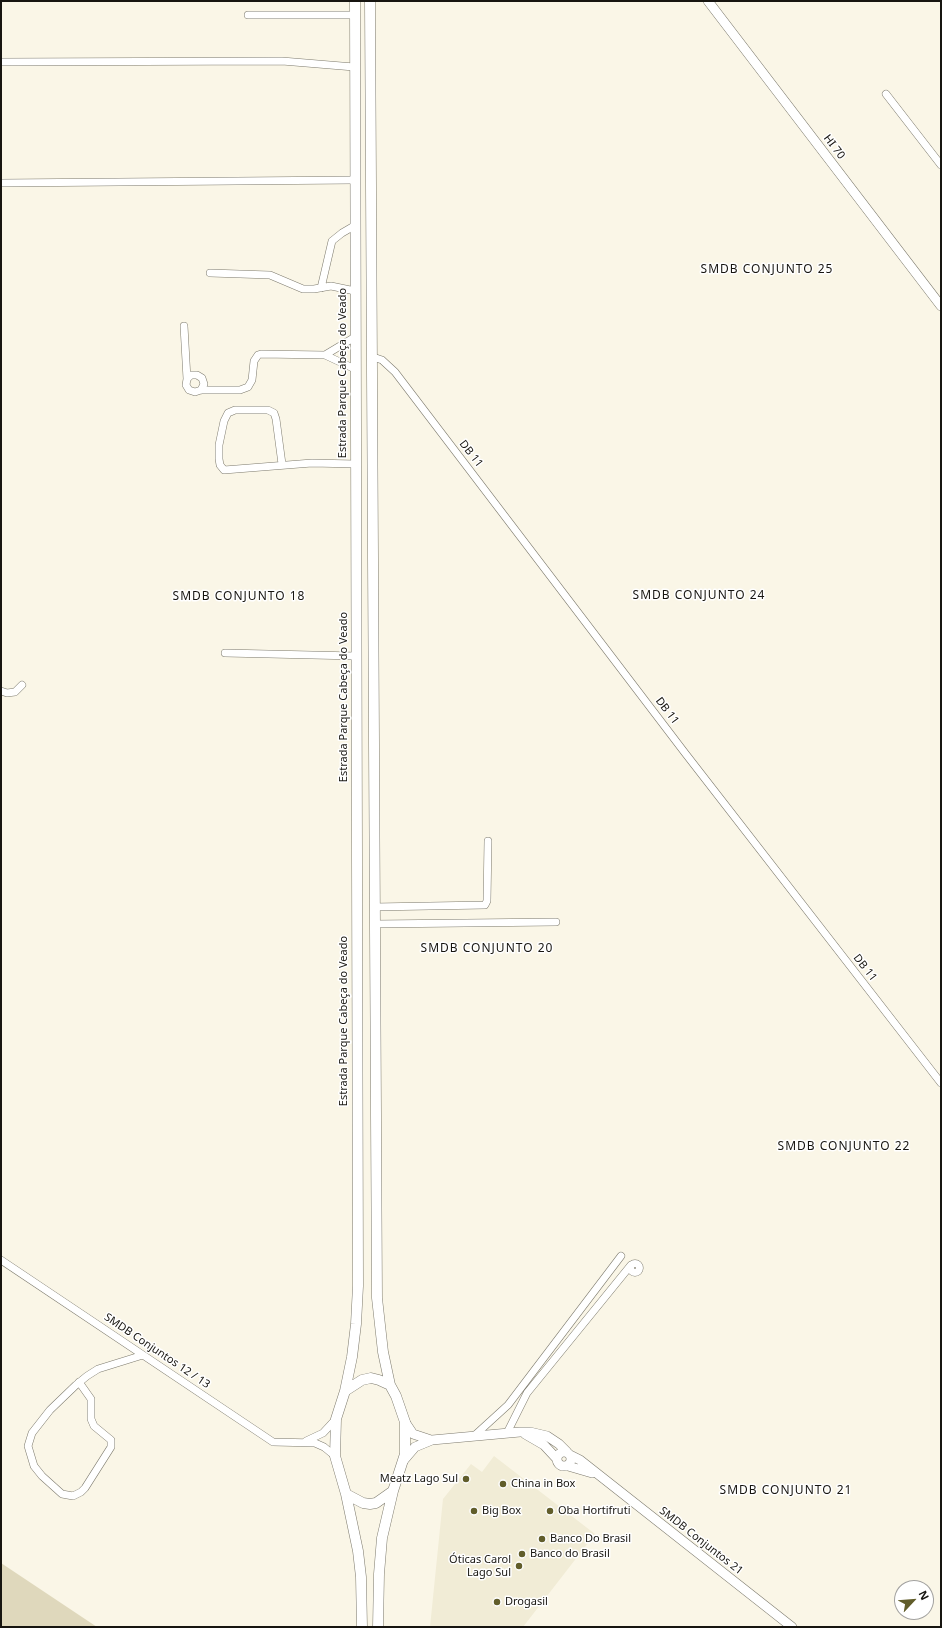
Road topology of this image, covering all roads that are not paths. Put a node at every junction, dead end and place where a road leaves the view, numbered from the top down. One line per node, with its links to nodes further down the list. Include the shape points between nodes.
1 (355, 1): 5 (main road, Estrada Parque Cabeça do Veado)
2 (370, 1): 13 (main road)
3 (708, 1): 19 (street, HI 70)
4 (248, 15): 5 (street)
5 (355, 15): 7 (main road, Estrada Parque Cabeça do Veado)
6 (1, 62): 7 (street, via 282,61)
7 (354, 67): 10 (main road, Estrada Parque Cabeça do Veado)
8 (886, 94): 9 (street)
9 (941, 165)
10 (354, 180): 11 (street); 12 (main road, Estrada Parque Cabeça do Veado)
11 (1, 183)
12 (354, 193): 13 (main road); 14 (main road, Estrada Parque Cabeça do Veado)
13 (373, 198): 14 (main road); 23 (main road)
14 (354, 204): 15 (main road, Estrada Parque Cabeça do Veado)
15 (354, 226): 17 (street, via 332,241); 18 (main road, Estrada Parque Cabeça do Veado)
16 (210, 273): 17 (street, via 270,275 303,289)
17 (321, 288): 18 (street, via 336,286)
18 (355, 291): 21 (main road, Estrada Parque Cabeça do Veado)
19 (941, 306)
20 (184, 326): 25 (street)
21 (355, 336): 22 (street); 24 (main road, Estrada Parque Cabeça do Veado)
22 (325, 355): 24 (street); 26 (street, via 261,354 254,361 252,380 248,387 240,390)
23 (373, 357): 30 (main road); 39 (street, DB 11, via 382,360 395,372)
24 (355, 369): 28 (main road, Estrada Parque Cabeça do Veado)
25 (187, 379): 26 (street, via 186,385 189,390); 26 (street, via 191,375 202,378 204,384)
26 (201, 390)
27 (282, 464): 27 (street, via 229,471 222,468 218,459 219,445 228,413 235,410 268,410 274,413); 28 (street)
28 (355, 464): 29 (main road, Estrada Parque Cabeça do Veado)
29 (355, 483): 30 (main road); 32 (main road, Estrada Parque Cabeça do Veado)
30 (374, 484): 36 (main road)
31 (225, 653): 32 (street)
32 (356, 656): 46 (main road, Estrada Parque Cabeça do Veado, via 358,1286 356,1324)
33 (22, 685): 34 (street, via 16,692)
34 (1, 692)
35 (488, 841): 36 (street, via 485,905)
36 (374, 907): 38 (main road)
37 (556, 922): 38 (street)
38 (375, 924): 45 (main road, via 377,1298 383,1352)
39 (941, 1083)
40 (621, 1256): 51 (street, via 508,1405)
41 (1, 1260): 43 (street, SMDB Conjuntos 12 / 13)
42 (622, 1274): 42 (street, via 631,1265 638,1264 639,1269 636,1272); 50 (street, via 527,1393)
43 (143, 1355): 44 (street, via 98,1370); 53 (street, SMDB Conjuntos 12 / 13, via 273,1442)
44 (79, 1382): 44 (street, via 41,1420 32,1433 28,1446 34,1466 42,1476 62,1494 73,1496 85,1488 111,1447 111,1440 94,1426 91,1419 91,1400)
45 (390, 1385): 46 (main road, via 371,1378 362,1380); 48 (main road)
46 (345, 1391): 47 (main road)
47 (336, 1419): 53 (street, SMDB Conjuntos 12 / 13, via 323,1434); 55 (main road)
48 (405, 1422): 52 (street, via 418,1437); 57 (main road, via 406,1446)
49 (520, 1432): 50 (street, SMDB Conjuntos 21); 54 (street, SMDB Conjuntos 21, via 547,1436); 56 (street, via 537,1440)
50 (507, 1433): 51 (street, SMDB Conjuntos 21)
51 (474, 1436): 52 (street, SMDB Conjuntos 21)
52 (432, 1440): 57 (street, via 415,1447)
53 (306, 1442): 55 (street, SMDB Conjuntos 12 / 13, via 324,1447)
54 (568, 1453): 56 (street, via 560,1453); 58 (street, via 572,1460); 59 (street, SMDB Conjuntos 21)
55 (334, 1456): 61 (main road)
56 (557, 1459): 58 (street, via 561,1466)
57 (403, 1462): 60 (main road)
58 (568, 1466): 59 (street, SMDB Conjuntos 21)
59 (596, 1474): 64 (street, SMDB Conjuntos 21)
60 (393, 1490): 61 (main road, via 376,1503 370,1504); 63 (main road, via 380,1554)
61 (346, 1494): 62 (main road, via 358,1551)
62 (362, 1627)
63 (378, 1627)
64 (792, 1627)

